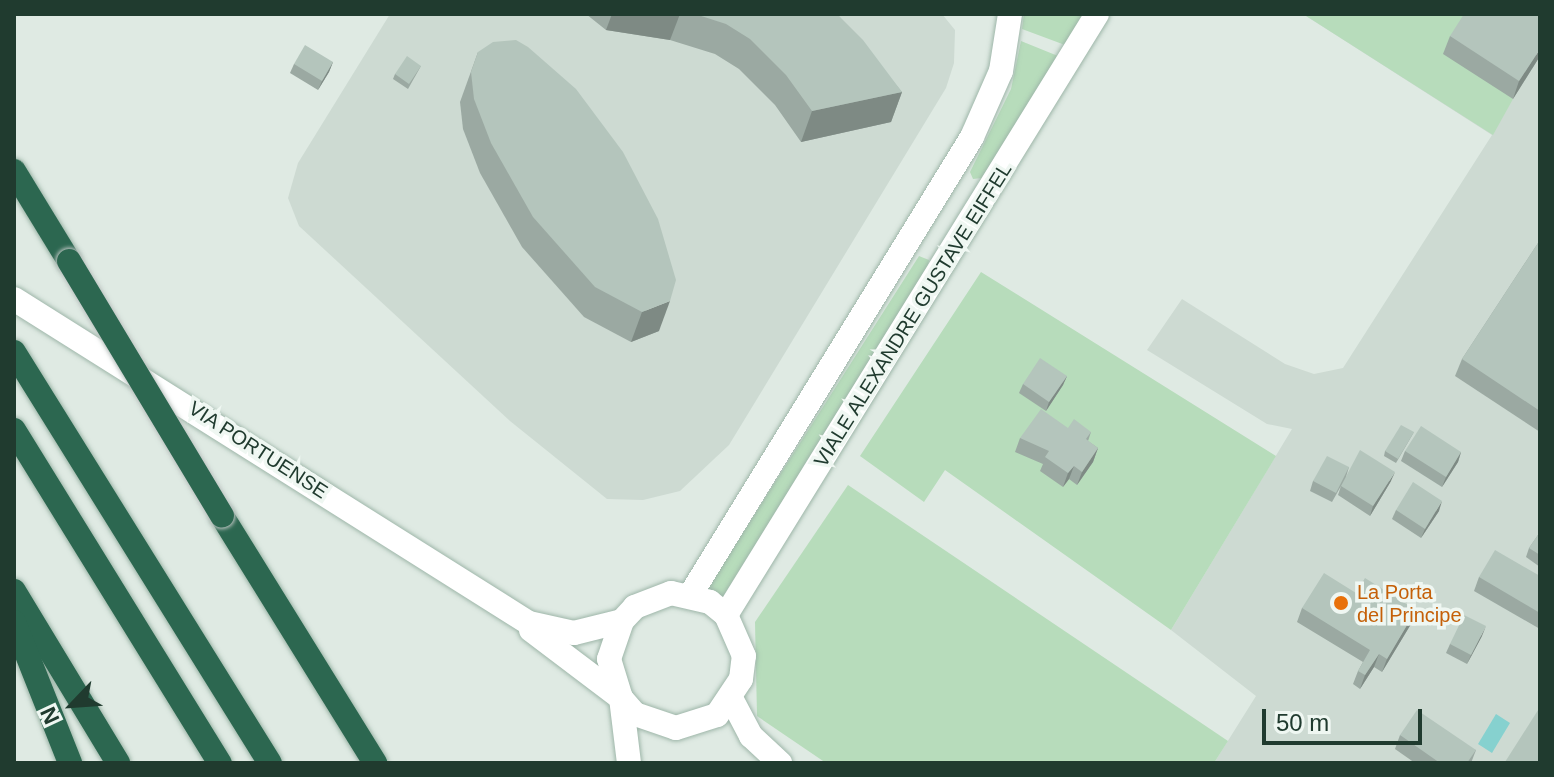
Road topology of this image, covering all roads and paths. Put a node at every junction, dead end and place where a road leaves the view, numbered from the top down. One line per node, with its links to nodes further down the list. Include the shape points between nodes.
1 (1010, 14): 8 (main road, VIALE ALEXANDRE GUSTAVE EIFFEL, via 1001,71 972,137)
2 (1097, 14): 10 (main road, VIALE ALEXANDRE GUSTAVE EIFFEL)
3 (14, 171): 19 (highway, bridge)
4 (14, 299): 9 (main road, VIA PORTUENSE, via 209,417)
5 (14, 352): 18 (highway)
6 (14, 430): 17 (highway)
7 (14, 591): 16 (highway)
8 (691, 594): 10 (main road); 11 (main road, VIA PORTUENSE, via 653,597)
9 (500, 606): 11 (main road, VIA PORTUENSE, via 555,632 587,631); 13 (main road, VIA PORTUENSE)
10 (726, 615): 14 (main road, via 744,656)
11 (622, 621): 13 (main road, via 609,659)
12 (14, 622): 15 (highway)
13 (621, 698): 14 (main road, VIA PORTUENSE, via 654,724 676,728 717,715); 20 (main road)
14 (732, 700): 21 (main road, via 751,736)
15 (70, 763)
16 (118, 763)
17 (220, 763)
18 (270, 763)
19 (375, 763)
20 (629, 763)
21 (780, 763)

